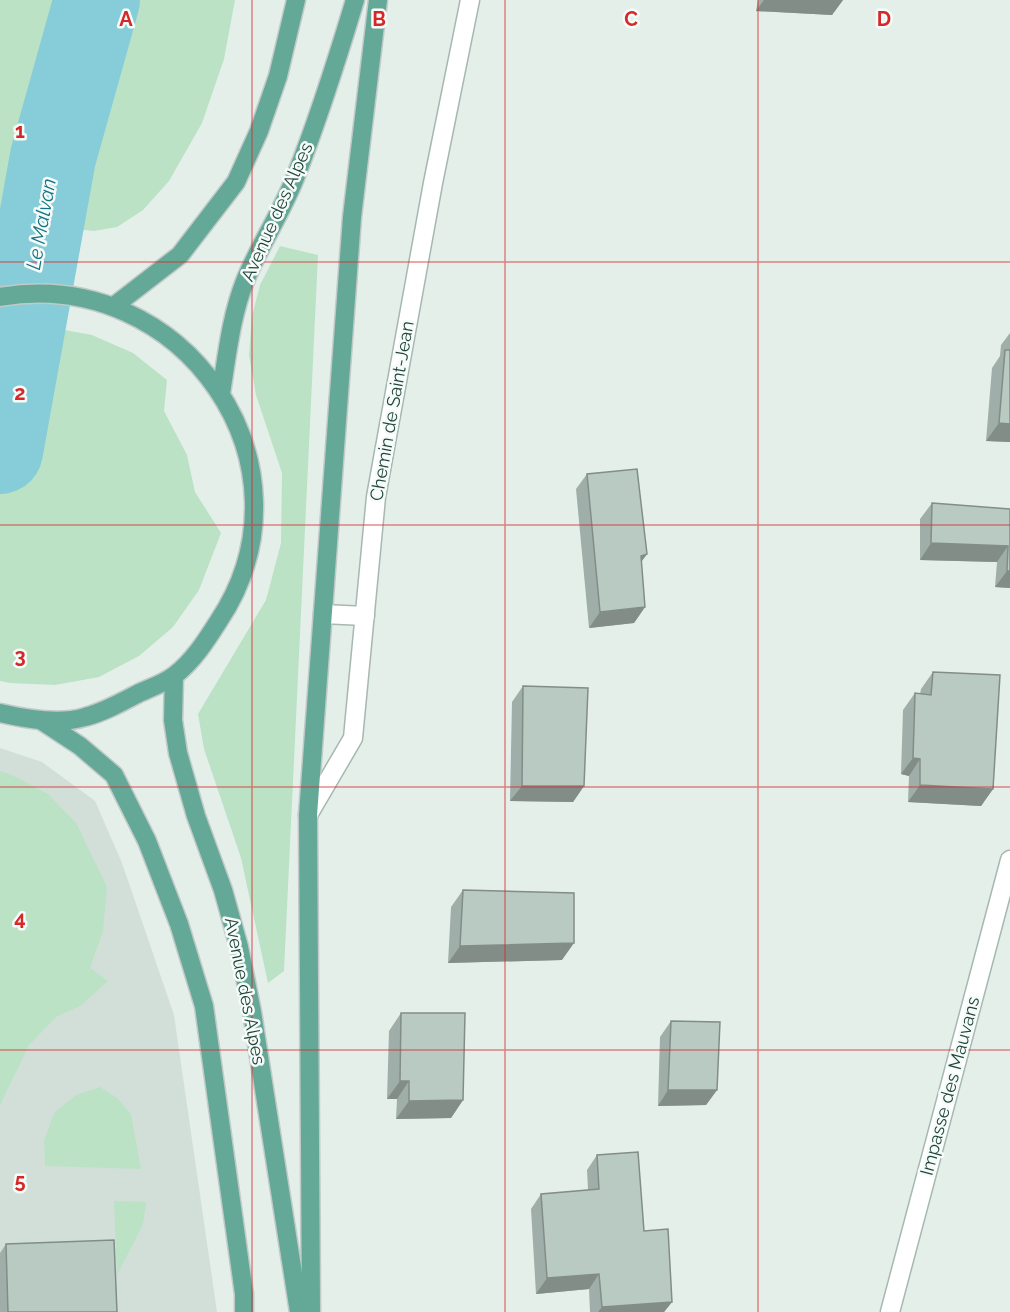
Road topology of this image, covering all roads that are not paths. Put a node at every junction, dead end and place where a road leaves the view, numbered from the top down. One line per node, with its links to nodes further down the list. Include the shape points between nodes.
1 (296, 0): 6 (main road, via 278,76 236,182 180,255)
2 (355, 0): 7 (main road, Avenue des Alpes, via 296,178 239,298)
3 (378, 0): 8 (main road, via 352,217)
4 (470, 0): 9 (street, Chemin de Saint-Jean, via 376,497)
5 (0, 297): 6 (main road, via 60,294)
6 (114, 306): 7 (main road, via 150,323 177,343)
7 (221, 393): 10 (main road, via 247,452 253,517 249,549 227,610 191,660)
8 (323, 614): 9 (street); 13 (main road)
9 (365, 616): 13 (street, Chemin de Saint-Jean, via 353,738)
10 (174, 676): 12 (main road, via 84,718); 16 (main road, Avenue des Alpes, via 173,720 178,753 223,890 250,1001)
11 (0, 713): 12 (main road)
12 (42, 721): 15 (main road, via 114,775 147,841 178,924 204,1006)
13 (308, 815): 17 (main road)
14 (1010, 860): 18 (street, Impasse des Mauvans)
15 (244, 1312)
16 (299, 1312)
17 (310, 1312)
18 (890, 1312)

